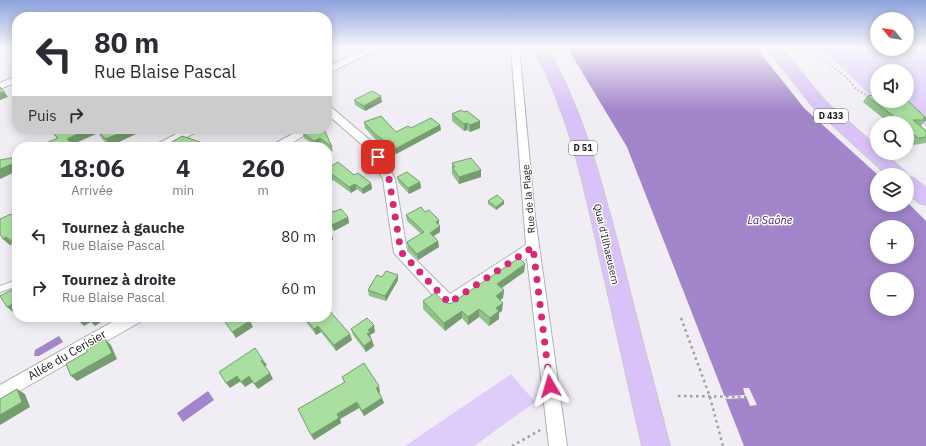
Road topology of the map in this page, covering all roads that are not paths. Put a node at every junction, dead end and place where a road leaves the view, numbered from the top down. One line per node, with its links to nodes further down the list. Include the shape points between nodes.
1 (517, 68): 14 (street, Rue de la Plage)
2 (550, 68): 20 (main road, Quai d'Illhaeusern / D 51, via 567,101 578,132)
3 (790, 68): 11 (main road, D 433, via 819,104)
4 (12, 81): 5 (street)
5 (0, 86)
6 (332, 116): 14 (street, via 372,146 389,179 401,252 449,303)
7 (184, 134): 9 (street)
8 (301, 134): 10 (street)
9 (169, 142)
10 (285, 142)
11 (890, 168)
12 (914, 188): 13 (main road)
13 (926, 198)
14 (533, 247): 19 (street, Rue de la Plage)
15 (12, 285): 16 (lane)
16 (0, 289)
17 (126, 322): 18 (street, Allée du Cerisier)
18 (0, 394)
19 (558, 446)
20 (656, 446)

